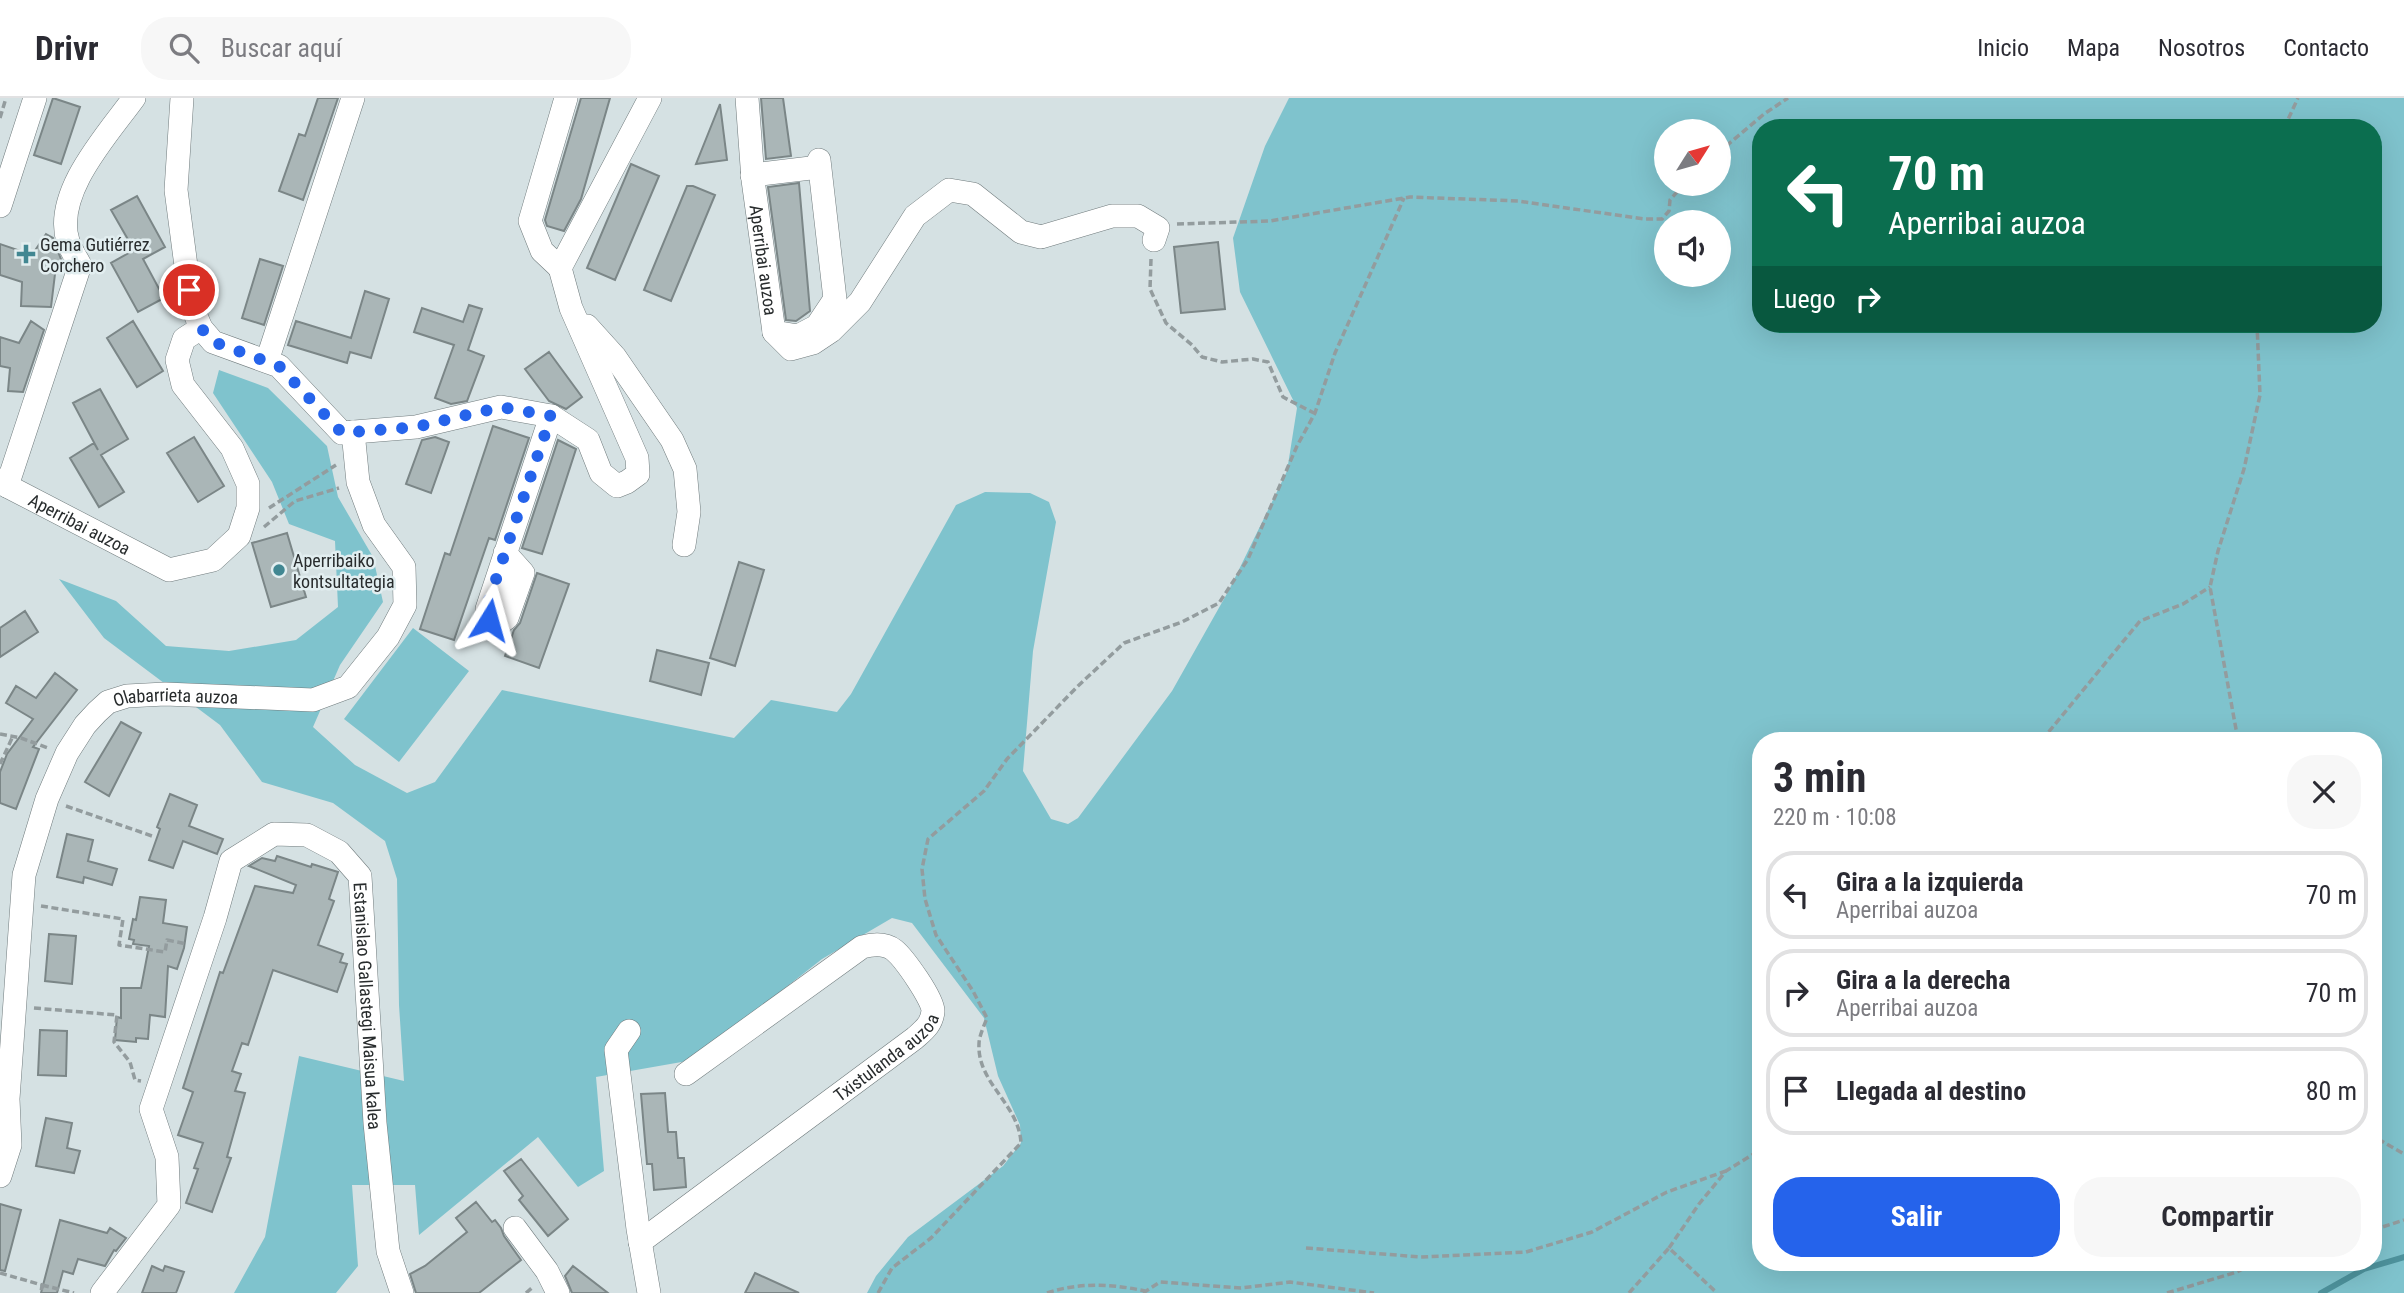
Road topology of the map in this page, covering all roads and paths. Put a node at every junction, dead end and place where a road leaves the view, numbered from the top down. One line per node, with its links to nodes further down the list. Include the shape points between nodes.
1 (6, 98): 11 (path)
2 (35, 98): 19 (street)
3 (134, 98): 31 (street, Aperribai auzoa, via 76,179 66,230 80,265)
4 (182, 98): 23 (street, via 176,190 191,304)
5 (353, 98): 26 (street)
6 (566, 98): 21 (street, via 530,221 542,251)
7 (650, 98): 21 (street)
8 (747, 98): 16 (street, Aperribai auzoa)
9 (1788, 98): 12 (path)
10 (2298, 98): 13 (path)
11 (0, 118)
12 (1758, 119)
13 (2288, 119)
14 (1752, 124): 15 (path)
15 (1731, 142)
16 (752, 174): 24 (street, Aperribai auzoa); 24 (street, Aperribai auzoa, via 819,163 835,299 817,326 797,335)
17 (1674, 196): 18 (path, via 1662,219 1518,201)
18 (1404, 198): 20 (path, via 1270,221 1176,224); 27 (path, via 1335,353)
19 (0, 206)
20 (1156, 234): 24 (street, via 1138,216 1112,216 1041,237 1021,232 973,194 949,190 915,216 860,302 831,331 813,343 791,349); 27 (path, via 1150,289 1166,324 1202,357 1268,362 1283,397)
21 (560, 268): 22 (street)
22 (571, 308): 28 (street, via 637,458 638,474 617,486 601,473 588,440); 34 (street, via 615,357 672,440 685,469)
23 (201, 328): 26 (street, via 214,342); 32 (street, Aperribai auzoa, via 184,340 177,360 183,385 232,448 248,484)
24 (774, 332)
25 (2257, 333): 36 (path, via 2260,395)
26 (267, 361): 29 (street, via 279,366)
27 (1315, 413): 72 (path, via 1248,559 1219,603 1124,643 1007,759 984,791 928,839 922,869 936,935 987,1018 979,1042 982,1068 1020,1128 1021,1143 931,1238 892,1268)
28 (551, 416): 29 (street, via 501,407); 35 (street)
29 (354, 442): 30 (street); 32 (path, via 256,516)
30 (358, 482): 33 (path, via 295,501 260,530); 41 (street, Olabarrieta auzoa, via 374,525 404,567 405,604 388,637 348,687 313,700 127,696 108,702 97,712)
31 (4, 483): 33 (street, Aperribai auzoa, via 169,569 214,560)
32 (246, 513): 33 (street, Aperribai auzoa)
33 (239, 536)
34 (686, 538)
35 (505, 553)
36 (2210, 587): 37 (path, via 2140,621); 38 (path)
37 (2049, 732)
38 (2237, 732)
39 (0, 734): 40 (path)
40 (12, 736): 41 (path); 42 (path)
41 (66, 755): 43 (street, Olabarrieta auzoa)
42 (0, 764)
43 (47, 799): 44 (path); 45 (street, Olabarrieta auzoa, via 24,875)
44 (152, 836)
45 (22, 902): 46 (path, via 123,919 119,945 165,952 167,940); 47 (street, Olabarrieta auzoa)
46 (191, 945)
47 (15, 1006): 50 (path, via 117,1015 114,1042 130,1062 135,1080); 55 (street, Olabarrieta auzoa, via 8,1099 10,1145)
48 (629, 1031): 59 (street, via 616,1050)
49 (686, 1074): 59 (street, Txistulanda auzoa, via 862,947 873,944 894,949 931,1000 929,1025 915,1038)
50 (159, 1086): 68 (street, Estanislao Gallastegi Maisua kalea, via 151,1109 167,1157 169,1205); 69 (street, Estanislao Gallastegi Maisua kalea, via 231,862 274,834 307,835 339,852 360,876 376,1136 388,1251)
51 (2382, 1141): 52 (path)
52 (2404, 1154)
53 (1752, 1155): 54 (path)
54 (1726, 1171): 60 (path, via 1667,1192 1592,1232 1525,1252 1421,1257); 61 (path)
55 (0, 1176)
56 (2404, 1220): 57 (path)
57 (2382, 1227)
58 (515, 1228): 70 (street)
59 (640, 1242): 71 (street)
60 (1306, 1248)
61 (1669, 1248): 75 (path); 76 (path)
62 (2239, 1271): 77 (path)
63 (0, 1273): 64 (path)
64 (42, 1285): 66 (path); 67 (path)
65 (1144, 1292): 73 (path, via 1113,1284); 74 (path, via 1160,1282 1241,1288 1290,1282)
66 (41, 1293)
67 (75, 1293)
68 (102, 1293)
69 (402, 1293)
70 (558, 1293)
71 (649, 1293)
72 (878, 1293)
73 (1047, 1293)
74 (1374, 1293)
75 (1629, 1293)
76 (1717, 1293)
77 (2167, 1293)

